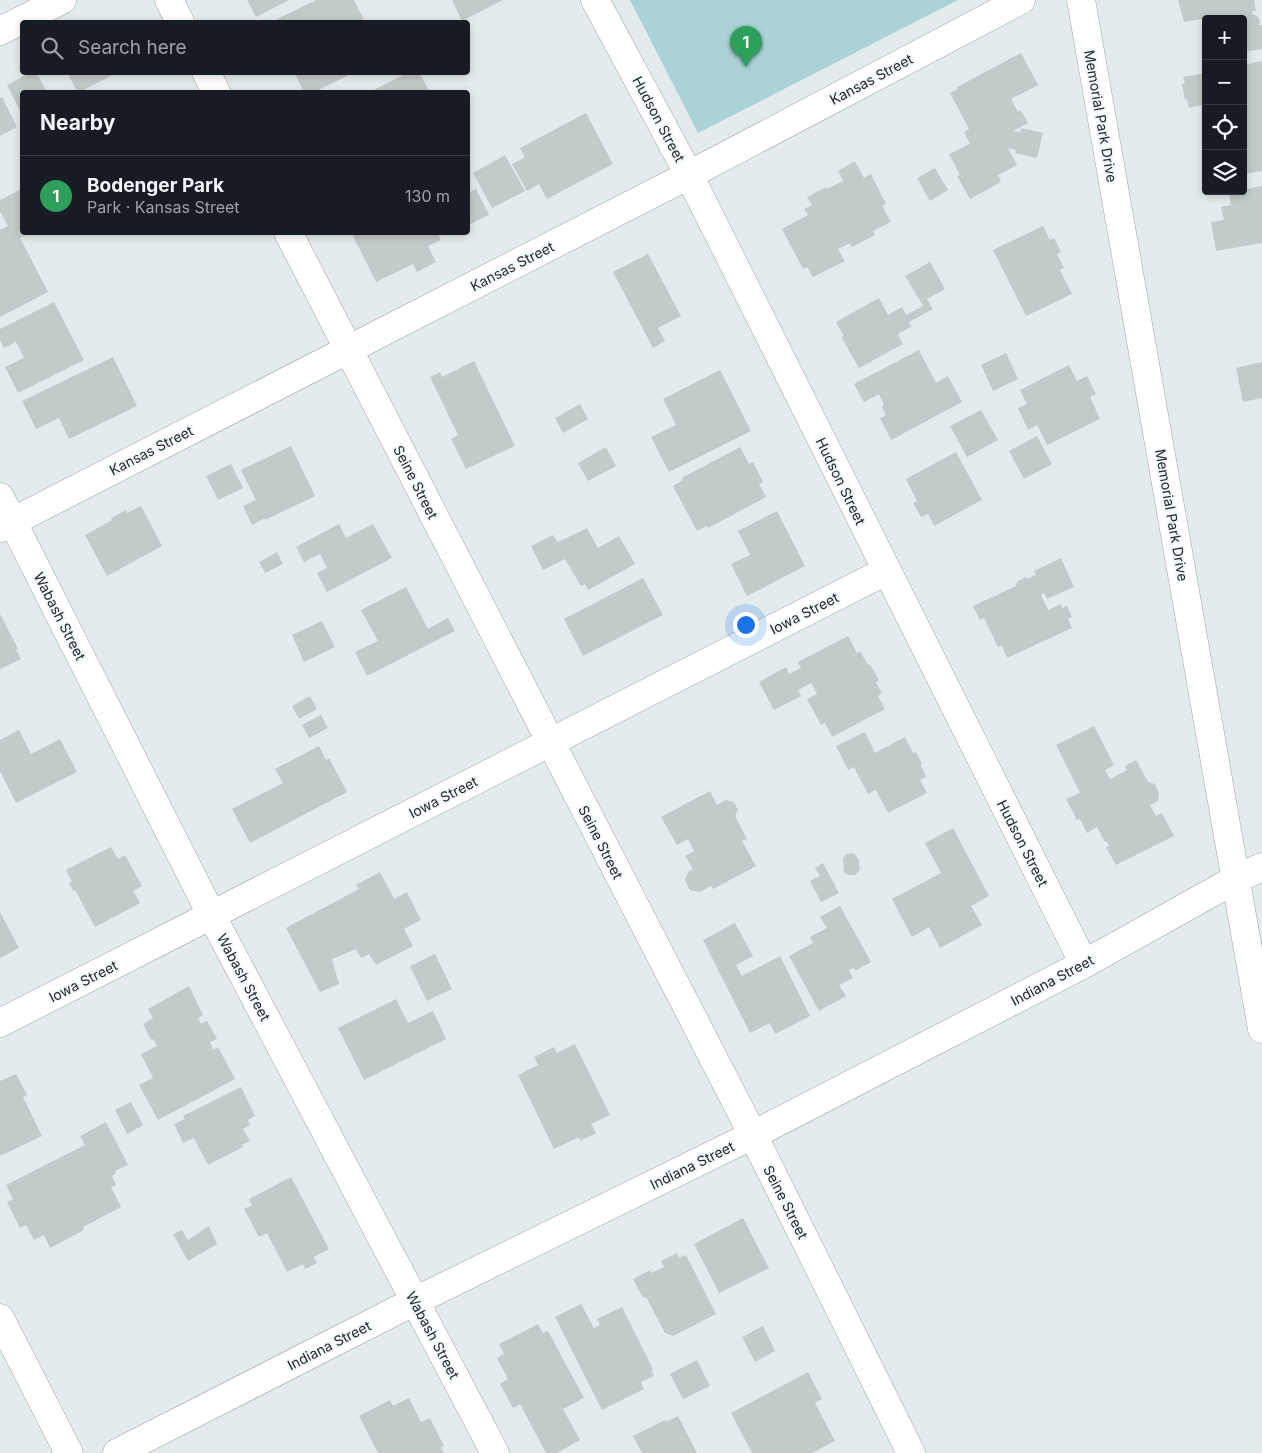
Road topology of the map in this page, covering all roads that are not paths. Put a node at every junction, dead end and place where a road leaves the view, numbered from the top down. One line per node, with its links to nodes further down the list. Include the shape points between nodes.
1 (62, 0): 6 (street)
2 (169, 0): 7 (street)
3 (595, 0): 12 (street, Hudson Street)
4 (1021, 0): 12 (street, Kansas Street)
5 (1081, 0): 20 (street, Memorial Park Drive)
6 (22, 20)
7 (179, 20)
8 (20, 21): 9 (street)
9 (0, 31)
10 (208, 75): 11 (street)
11 (215, 90)
12 (689, 175): 14 (street, Kansas Street); 17 (street, Hudson Street)
13 (290, 235): 14 (street, Seine Street)
14 (348, 350): 16 (street, Kansas Street); 18 (street, Seine Street)
15 (0, 497): 16 (street, Wabash Street)
16 (6, 524): 21 (street, Wabash Street)
17 (886, 571): 18 (street, Iowa Street); 22 (street, Hudson Street)
18 (550, 742): 21 (street, Iowa Street); 25 (street, Seine Street)
19 (1262, 867): 20 (street, Indiana Street)
20 (1236, 879): 22 (street, Indiana Street); 24 (street, Memorial Park Drive)
21 (212, 916): 23 (street, Iowa Street); 26 (street, Wabash Street)
22 (1084, 964): 25 (street, Indiana Street)
23 (0, 1023)
24 (1262, 1029)
25 (753, 1135): 26 (street, Indiana Street); 31 (street, Seine Street)
26 (415, 1301): 29 (street, Indiana Street); 30 (street, Wabash Street)
27 (0, 1318): 28 (street)
28 (69, 1453)
29 (117, 1453)
30 (494, 1453)
31 (911, 1453)

